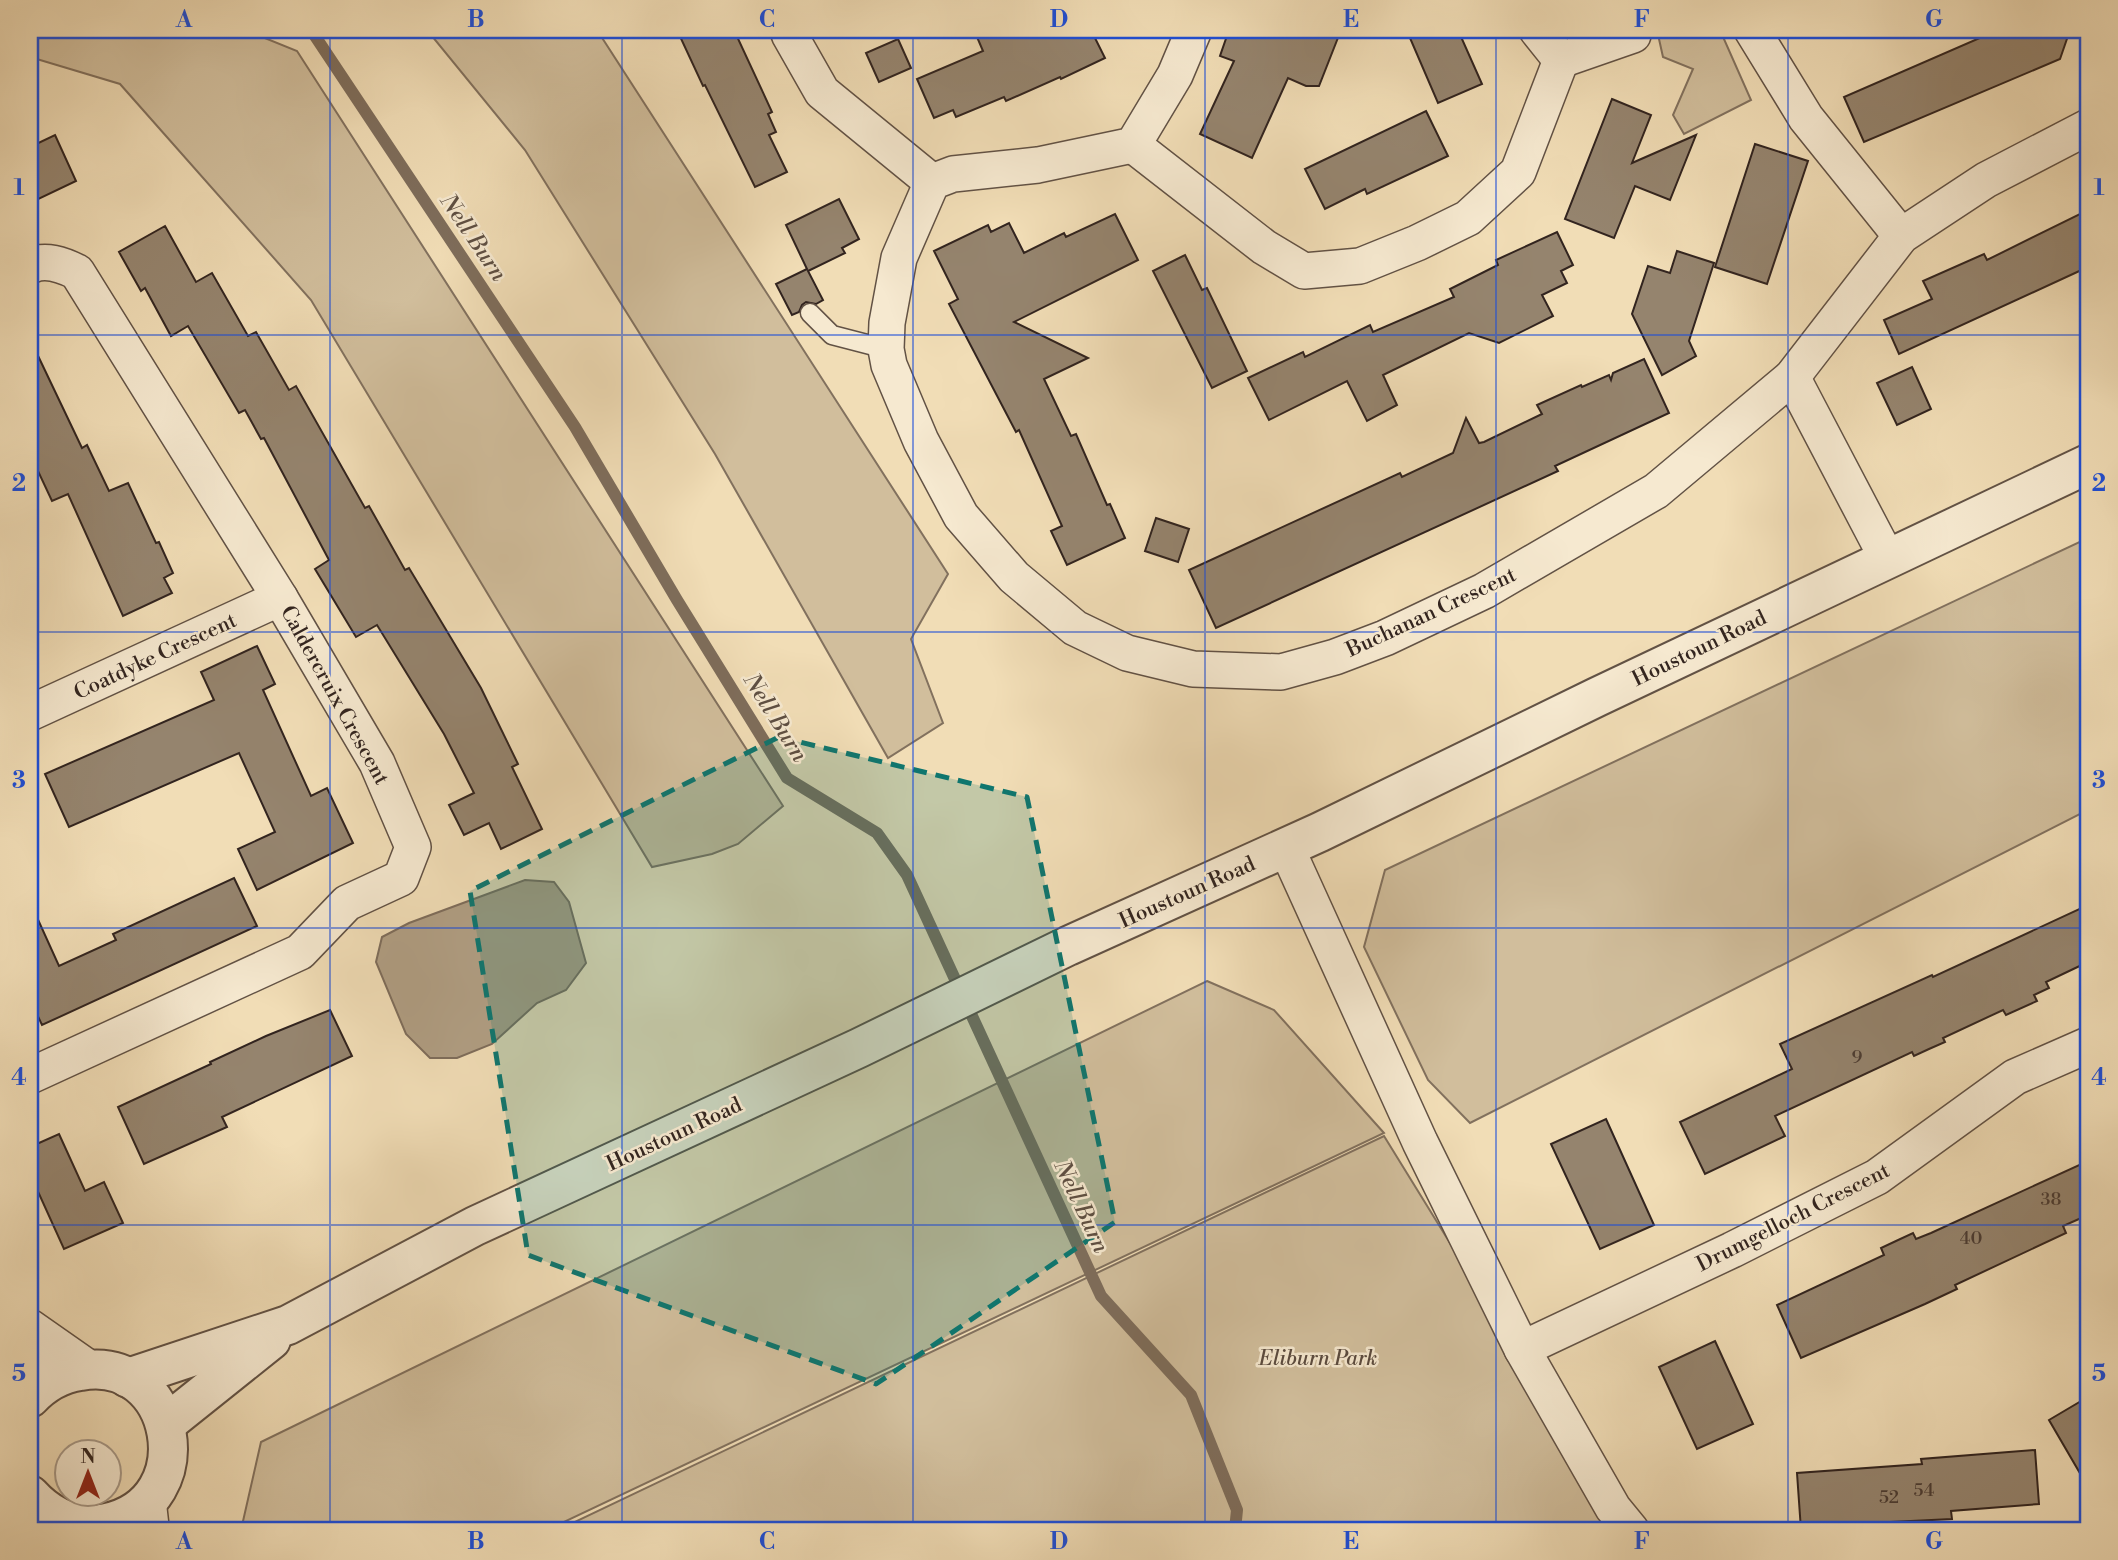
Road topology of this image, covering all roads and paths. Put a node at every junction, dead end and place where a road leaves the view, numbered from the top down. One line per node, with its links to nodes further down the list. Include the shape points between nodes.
1 (789, 30): 9 (street, via 822,92)
2 (1194, 30): 8 (street, via 1175,75)
3 (1537, 30): 6 (street)
4 (1752, 30): 10 (street, via 1806,118)
5 (1633, 35): 6 (street)
6 (1561, 60): 8 (street, via 1518,172 1468,218 1360,267 1304,271 1264,247)
7 (2088, 127): 10 (street, Buchanan Crescent, via 1986,180)
8 (1133, 145): 9 (street, via 1038,165 953,174)
9 (932, 182): 13 (street, Buchanan Crescent, via 899,258)
10 (1901, 236): 14 (street, Buchanan Crescent)
11 (30, 266): 17 (street, Caldercruix Crescent, via 36,262 61,264 77,272)
12 (810, 313): 13 (lane, via 832,335)
13 (886, 349): 14 (street, Buchanan Crescent, via 921,441 961,516 1014,578 1075,628 1127,653 1193,669 1281,672 1385,638 1495,585 1656,492)
14 (1792, 377): 16 (street)
15 (2088, 464): 16 (street, Houstoun Road)
16 (1887, 558): 19 (street, Houstoun Road)
17 (280, 598): 18 (street, Coatdyke Crescent); 21 (street, Caldercruix Crescent, via 377,763 413,847 401,878 347,903 300,953)
18 (30, 713)
19 (1286, 846): 22 (street, Houstoun Road, via 475,1226); 25 (street, via 1420,1142)
20 (2088, 1045): 25 (street, Drumgelloch Crescent, via 2015,1077 1877,1177)
21 (30, 1076)
22 (288, 1325): 27 (street, Houstoun Road); 29 (street, Houstoun Road)
23 (30, 1327): 26 (street)
24 (30, 1346): 28 (street)
25 (1522, 1349): 34 (street, via 1613,1508)
26 (90, 1369): 27 (street); 28 (street, via 63,1374)
27 (128, 1378): 29 (street, via 145,1390)
28 (34, 1393)
29 (166, 1424): 30 (street, via 168,1459)
30 (156, 1491): 32 (street, via 139,1509); 33 (lane)
31 (34, 1506): 32 (street, via 68,1522)
32 (96, 1528)
33 (160, 1530)
34 (1631, 1530)

